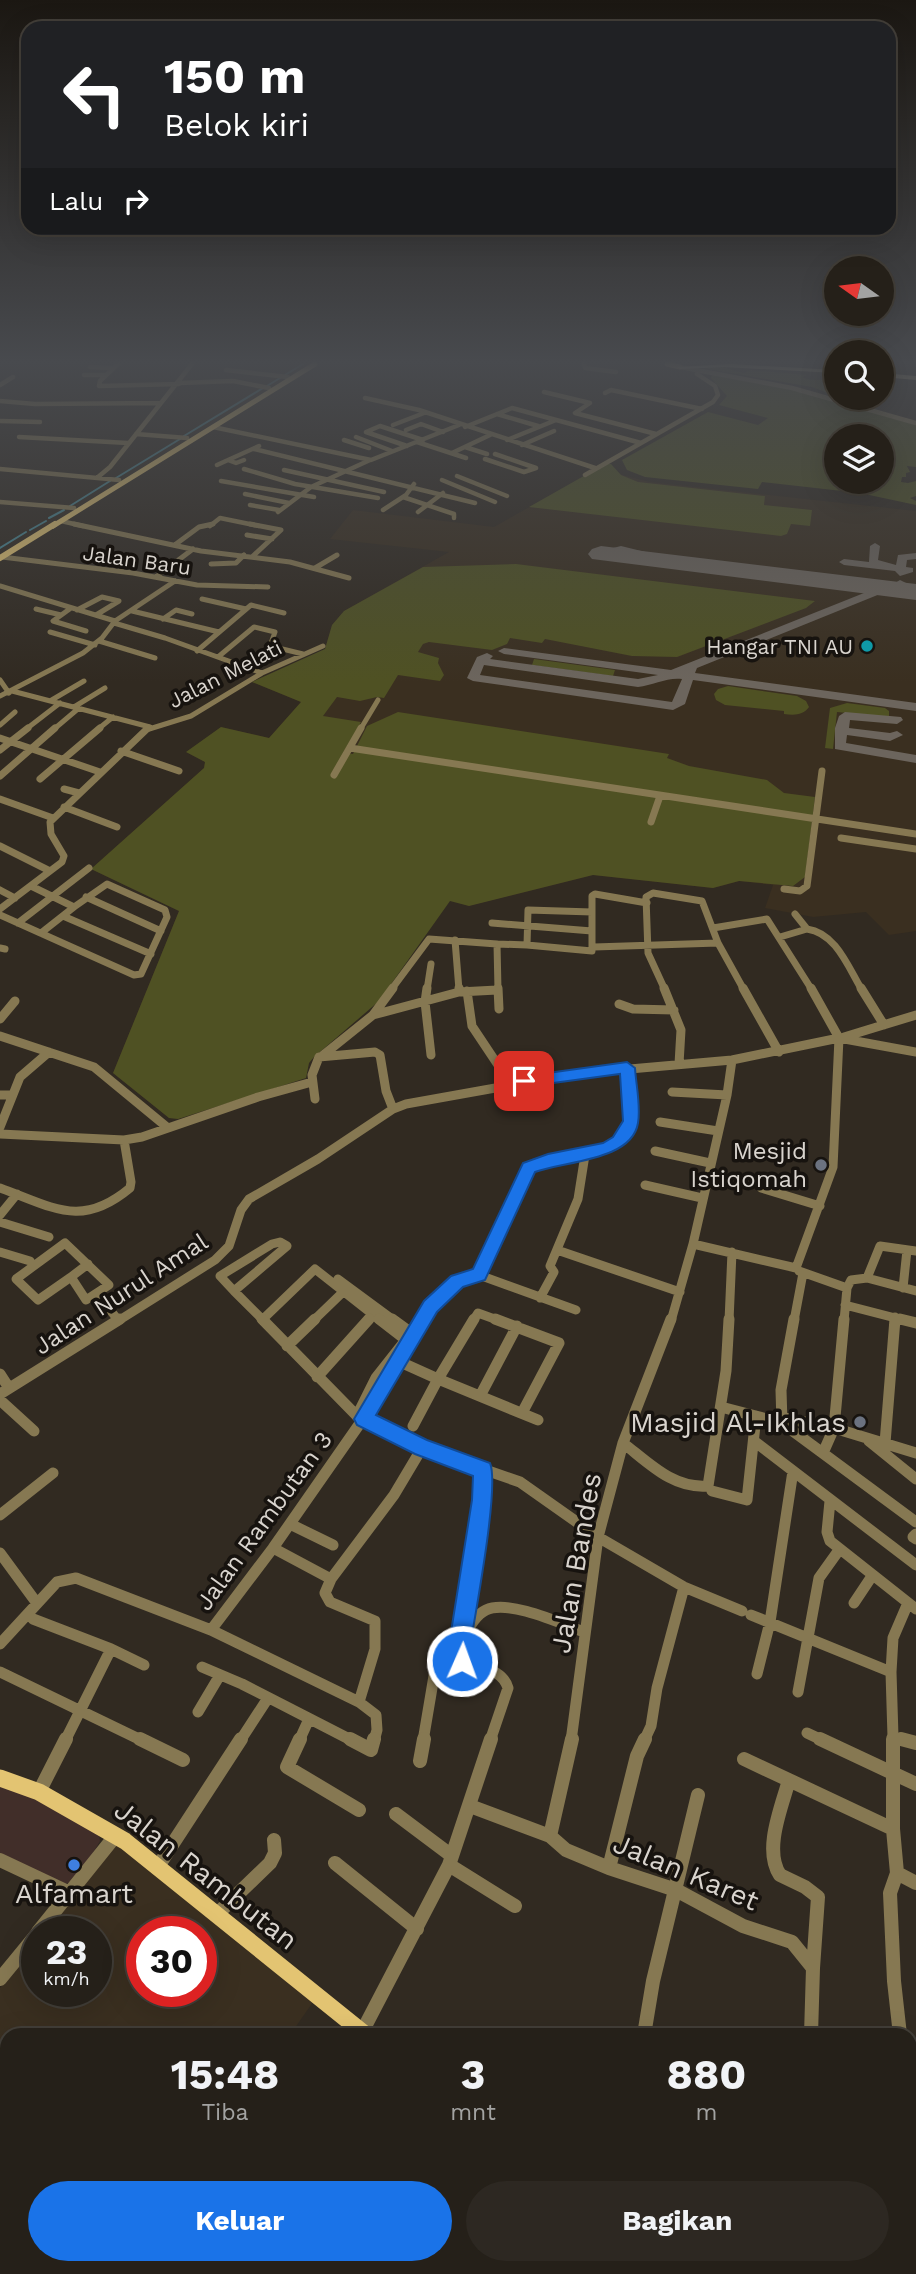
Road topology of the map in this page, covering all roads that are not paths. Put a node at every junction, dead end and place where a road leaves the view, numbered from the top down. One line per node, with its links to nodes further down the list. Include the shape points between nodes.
1 (23, 470): 12 (street)
2 (106, 470): 12 (street)
3 (135, 470): 13 (main road)
4 (140, 470): 24 (main road)
5 (248, 470): 21 (street)
6 (284, 470): 14 (street)
7 (338, 470): 9 (street)
8 (592, 470): 10 (street)
9 (342, 471): 14 (street); 15 (street)
10 (585, 475)
11 (457, 476): 22 (street)
12 (98, 477): 13 (street)
13 (119, 480): 24 (main road)
14 (324, 480): 20 (street); 21 (street)
15 (386, 480): 18 (street); 23 (street)
16 (442, 480): 29 (street)
17 (221, 481): 31 (street)
18 (405, 483): 19 (street); 27 (street)
19 (414, 484): 28 (street); 34 (street)
20 (348, 485): 23 (street); 25 (street)
21 (311, 486): 25 (street); 31 (street)
22 (486, 488): 29 (street); 32 (street)
23 (373, 490): 26 (street)
24 (103, 492): 43 (main road); 49 (main road)
25 (340, 492): 35 (street)
26 (384, 492)
27 (394, 492)
28 (443, 493): 36 (street); 42 (street)
29 (473, 493): 36 (street); 39 (street)
30 (245, 495): 40 (street)
31 (299, 495): 33 (street); 40 (street)
32 (507, 496)
33 (314, 497)
34 (403, 497): 42 (street); 44 (street)
35 (378, 498)
36 (459, 498): 37 (street)
37 (467, 500): 45 (street, via 475,503); 46 (street)
38 (0, 502): 43 (street)
39 (495, 502)
40 (289, 503): 41 (street, via 279,511)
41 (250, 505)
42 (430, 505): 46 (street); 47 (street)
43 (74, 508): 56 (main road)
44 (383, 510)
45 (467, 510)
46 (448, 511): 48 (street)
47 (418, 512)
48 (454, 518)
49 (61, 521): 52 (street); 56 (main road)
50 (247, 535): 51 (street)
51 (272, 539): 52 (street, via 281,530 220,518); 57 (street)
52 (176, 544): 53 (street)
53 (193, 549): 54 (street); 60 (street)
54 (244, 555): 57 (street); 58 (street, via 235,563)
55 (337, 555): 59 (street)
56 (1, 556): 60 (street, Jalan Baru)
57 (253, 556): 59 (street)
58 (211, 564)
59 (315, 568): 61 (street)
60 (156, 577): 62 (street, Jalan Baru)
61 (349, 578)
62 (175, 581): 64 (street, Jalan Baru); 69 (street)
63 (0, 586): 67 (street)
64 (268, 587)
65 (202, 599): 68 (street)
66 (36, 609): 71 (street)
67 (74, 609): 71 (street); 72 (street); 72 (street, via 103,597 118,601)
68 (246, 609): 70 (street, via 251,605); 78 (street)
69 (132, 611): 73 (street); 74 (street)
70 (284, 614)
71 (61, 615): 76 (street, via 53,621)
72 (96, 615): 74 (street)
73 (163, 619): 75 (street); 75 (street, via 176,610 192,612)
74 (115, 622): 79 (street); 81 (street)
75 (179, 623): 78 (street)
76 (86, 631)
77 (50, 632): 79 (street)
78 (219, 632): 81 (street)
79 (97, 643): 83 (street); 89 (street)
80 (323, 646): 82 (street, Jalan Melati)
81 (197, 651): 84 (street)
82 (303, 654): 84 (street, via 271,647 275,632 254,627); 85 (street, Jalan Melati)
83 (155, 657)
84 (218, 657): 85 (street)
85 (262, 673): 98 (street, Jalan Melati, via 191,716)
86 (0, 680): 89 (street)
87 (84, 681): 92 (street)
88 (105, 688): 94 (street)
89 (10, 692): 90 (street); 92 (street)
90 (0, 696)
91 (378, 700): 102 (street)
92 (50, 701): 93 (street)
93 (60, 704): 94 (street); 100 (street)
94 (76, 708): 96 (street); 101 (street)
95 (15, 712): 97 (street)
96 (113, 717): 98 (street); 105 (street)
97 (1, 723)
98 (150, 727): 104 (street, Jalan Melati)
99 (0, 738): 100 (street)
100 (11, 741): 101 (street); 103 (street)
101 (31, 748): 105 (street); 110 (street)
102 (350, 748): 109 (street); 114 (street)
103 (0, 750)
104 (121, 751): 106 (street); 108 (street, Jalan Melati)
105 (64, 759): 108 (street); 111 (street)
106 (179, 771)
107 (822, 771): 118 (street)
108 (100, 772): 113 (street, Jalan Melati)
109 (334, 775)
110 (0, 776)
111 (40, 779)
112 (64, 789): 113 (street)
113 (79, 793): 116 (street, Jalan Melati)
114 (660, 796): 118 (street); 119 (street)
115 (0, 799): 117 (street)
116 (64, 807): 117 (street, Jalan Melati); 120 (street)
117 (53, 818): 128 (street, via 50,831 64,856)
118 (817, 819): 121 (street); 130 (street, via 807,886 800,891)
119 (651, 822)
120 (117, 827)
121 (887, 830): 122 (street); 124 (street)
122 (916, 834)
123 (841, 838): 124 (street)
124 (887, 845): 126 (street)
125 (0, 846): 128 (street)
126 (916, 849)
127 (89, 868): 132 (street)
128 (50, 871): 129 (street)
129 (31, 886): 132 (street); 134 (street)
130 (784, 889)
131 (0, 890): 134 (street)
132 (51, 896): 136 (street); 142 (street)
133 (86, 897): 136 (street); 148 (street); 148 (street, via 107,884 160,907 167,915)
134 (15, 898): 137 (street)
135 (648, 903): 138 (street, via 595,894); 145 (street, via 647,895 653,893 700,899); 154 (street)
136 (74, 907): 141 (street)
137 (0, 909)
138 (592, 912): 144 (street, via 530,909); 147 (street)
139 (795, 914): 146 (street)
140 (0, 915): 142 (street)
141 (63, 916): 149 (street); 157 (street)
142 (18, 923): 149 (street)
143 (492, 923): 144 (street)
144 (527, 926): 147 (street); 155 (street)
145 (713, 928): 150 (street, via 767,919); 152 (street)
146 (807, 929): 150 (street); 169 (street, via 830,938)
147 (592, 931): 156 (street)
148 (161, 932): 157 (street)
149 (41, 933): 157 (street, via 134,975 141,974)
150 (780, 937): 171 (street)
151 (455, 940): 153 (street); 160 (street); 166 (street, via 427,940)
152 (718, 943): 154 (street); 175 (street)
153 (496, 944): 155 (street); 159 (street)
154 (648, 944): 156 (street); 165 (street)
155 (527, 945): 156 (street, via 590,951)
156 (594, 947)
157 (150, 954)
158 (431, 964): 162 (street)
159 (497, 990): 160 (street); 164 (street)
160 (463, 991): 162 (street); 183 (street, via 472,1026)
161 (15, 1001): 168 (street)
162 (425, 1003): 166 (street); 177 (street)
163 (619, 1004): 165 (street)
164 (499, 1009)
165 (674, 1010): 180 (street, via 681,1030)
166 (373, 1016): 178 (street)
167 (916, 1016): 169 (street)
168 (0, 1019)
169 (884, 1025): 171 (street)
170 (0, 1036): 172 (street)
171 (839, 1038): 175 (street, Jalan Nurul Amal); 176 (street, Jalan Nurul Amal); 204 (street, via 833,1167)
172 (10, 1040): 173 (street); 174 (street)
173 (0, 1048)
174 (49, 1052): 187 (street, via 23,1073); 192 (street, via 102,1072)
175 (779, 1052): 179 (street, Jalan Nurul Amal)
176 (916, 1052)
177 (431, 1055)
178 (323, 1056): 182 (street, via 315,1063); 189 (street, via 379,1054)
179 (732, 1060): 180 (street, Jalan Nurul Amal); 186 (street, Jalan Bandes)
180 (678, 1064): 181 (street, Jalan Nurul Amal)
181 (627, 1068): 183 (street, Jalan Nurul Amal); 197 (street, via 628,1129 619,1142)
182 (312, 1082): 188 (street); 192 (street)
183 (510, 1083): 189 (street, Jalan Nurul Amal)
184 (672, 1092): 186 (street)
185 (0, 1095): 187 (street)
186 (727, 1095): 193 (street, Jalan Bandes)
187 (11, 1096): 191 (street)
188 (315, 1100)
189 (393, 1109): 232 (street, Jalan Nurul Amal, via 255,1195 241,1210 232,1238 215,1260)
190 (660, 1122): 193 (street)
191 (0, 1127)
192 (168, 1128): 195 (street)
193 (718, 1131): 198 (street, Jalan Bandes)
194 (0, 1134): 195 (street)
195 (124, 1140): 202 (street, via 130,1188 108,1207 78,1214)
196 (655, 1151): 198 (street)
197 (585, 1155): 209 (street, via 578,1199); 216 (street, via 528,1168)
198 (710, 1163): 203 (street, Jalan Bandes)
199 (645, 1185): 203 (street)
200 (0, 1188): 202 (street)
201 (761, 1188): 204 (street)
202 (17, 1194): 205 (street)
203 (702, 1198): 208 (street, Jalan Bandes)
204 (820, 1206): 215 (street)
205 (0, 1215)
206 (0, 1222): 207 (street)
207 (49, 1237)
208 (693, 1244): 212 (street); 226 (street, Jalan Bandes)
209 (557, 1250): 226 (street); 227 (street, via 550,1266 554,1272)
210 (911, 1251): 218 (street, via 880,1246); 221 (street)
211 (0, 1252): 213 (street)
212 (732, 1252): 215 (street); 245 (street)
213 (30, 1261)
214 (88, 1264): 217 (street); 217 (street, via 65,1243 16,1279 38,1300); 225 (street, via 109,1284)
215 (799, 1271): 220 (street); 250 (street, via 781,1390)
216 (479, 1275): 227 (street); 236 (street, Jalan Rambutan 3, via 457,1281 438,1298)
217 (71, 1277): 225 (street, via 86,1300)
218 (867, 1278): 220 (street, via 854,1278); 221 (street)
219 (338, 1279): 236 (street)
220 (847, 1288): 228 (street)
221 (903, 1288): 223 (street)
222 (234, 1291): 222 (street, via 220,1276 272,1244 287,1246); 233 (street)
223 (916, 1291)
224 (344, 1292): 230 (street); 233 (street, via 315,1269); 237 (street)
225 (97, 1293): 232 (street)
226 (680, 1293): 256 (street, Jalan Bandes)
227 (540, 1298): 229 (street)
228 (845, 1305): 231 (street); 252 (street)
229 (576, 1310)
230 (373, 1315): 236 (street); 240 (street)
231 (895, 1317): 234 (street); 257 (street)
232 (118, 1320): 242 (street, Jalan Nurul Amal)
233 (262, 1320): 237 (street)
234 (916, 1323)
235 (517, 1326): 241 (street, via 478,1313); 243 (street); 246 (street, via 559,1343)
236 (410, 1339): 238 (street, Jalan Rambutan 3); 248 (street, via 376,1378)
237 (287, 1346): 240 (street)
238 (398, 1361): 241 (street); 248 (street, Jalan Rambutan 3)
239 (0, 1374): 242 (street)
240 (317, 1377): 248 (street)
241 (439, 1379): 243 (street); 251 (street)
242 (4, 1391)
243 (480, 1396): 246 (street)
244 (0, 1400): 253 (street)
245 (721, 1407): 247 (street); 256 (street, via 708,1486 698,1489 683,1484)
246 (522, 1413): 249 (street)
247 (756, 1416): 250 (street); 255 (street)
248 (360, 1417): 258 (street); 269 (street, Jalan Rambutan 3)
249 (538, 1420)
250 (781, 1420): 252 (street); 259 (street)
251 (413, 1426)
252 (834, 1428): 254 (street); 259 (street)
253 (34, 1431)
254 (864, 1438): 257 (street); 264 (street)
255 (754, 1441): 262 (street); 265 (street, via 747,1500)
256 (623, 1443): 271 (street, Jalan Bandes)
257 (885, 1443): 260 (street)
258 (422, 1448): 261 (street); 279 (street, via 394,1495)
259 (823, 1452): 268 (street)
260 (916, 1453)
261 (483, 1470): 271 (street, via 520,1482); 289 (street)
262 (793, 1471): 266 (street); 285 (street)
263 (53, 1473): 267 (street)
264 (916, 1479)
265 (712, 1490)
266 (830, 1501): 275 (street, via 827,1531); 277 (street)
267 (0, 1515)
268 (916, 1522)
269 (290, 1524): 273 (street); 274 (street, Jalan Rambutan 3)
270 (916, 1534): 272 (street)
271 (598, 1537): 280 (street); 287 (street, Jalan Bandes)
272 (916, 1539)
273 (333, 1545)
274 (273, 1548): 279 (street); 286 (street, Jalan Rambutan 3)
275 (839, 1550): 278 (street); 288 (street, via 820,1578)
276 (0, 1553): 281 (street)
277 (916, 1564)
278 (872, 1576): 282 (street); 283 (street)
279 (331, 1579): 301 (street, via 325,1593 330,1602 378,1625)
280 (684, 1587): 285 (street); 328 (street, via 651,1726 637,1756)
281 (36, 1602): 286 (street, via 60,1580 76,1578); 290 (street)
282 (854, 1603)
283 (912, 1606): 296 (street, via 893,1638)
284 (33, 1619): 291 (street)
285 (770, 1622): 288 (street); 297 (street)
286 (211, 1630): 301 (street)
287 (584, 1632): 289 (street, via 495,1608 483,1611); 322 (street, Jalan Bandes, via 573,1734)
288 (808, 1638): 296 (street); 299 (street)
289 (461, 1641): 292 (street)
290 (0, 1644)
291 (111, 1649): 293 (street); 302 (street)
292 (458, 1657): 310 (street, via 442,1664 434,1676); 317 (street, via 469,1665 501,1673 508,1688)
293 (144, 1665)
294 (202, 1667): 298 (street)
295 (0, 1672): 302 (street)
296 (891, 1672): 306 (street)
297 (757, 1674)
298 (220, 1675): 300 (street); 303 (street)
299 (799, 1692)
300 (268, 1698): 304 (street); 327 (street)
301 (359, 1702): 304 (street, via 376,1715 371,1750)
302 (81, 1709): 309 (street); 315 (street)
303 (198, 1712)
304 (309, 1719): 318 (street, via 287,1767)
305 (807, 1732): 311 (street)
306 (893, 1737): 307 (street); 311 (street)
307 (916, 1743)
308 (744, 1759): 313 (street)
309 (183, 1760)
310 (420, 1761)
311 (893, 1774): 314 (street); 320 (street)
312 (0, 1778): 315 (main road, Jalan Rambutan)
313 (789, 1780): 320 (street); 339 (street, via 773,1862 778,1873 818,1897)
314 (916, 1784)
315 (39, 1792): 321 (main road, Jalan Rambutan)
316 (698, 1795): 331 (street)
317 (470, 1806): 322 (street, Jalan Karet); 325 (street)
318 (359, 1810)
319 (396, 1814): 325 (street)
320 (893, 1829): 329 (street)
321 (117, 1835): 327 (main road, Jalan Rambutan); 332 (street)
322 (550, 1836): 328 (street, Jalan Karet, via 566,1850)
323 (274, 1840): 335 (street, via 270,1863)
324 (0, 1860): 332 (street)
325 (451, 1861): 333 (street); 337 (street)
326 (335, 1863): 337 (street)
327 (157, 1868): 335 (main road, Jalan Rambutan)
328 (609, 1868): 331 (street, Jalan Karet)
329 (897, 1873): 330 (street); 345 (street, via 890,1893)
330 (916, 1883)
331 (676, 1890): 339 (street, Jalan Karet, via 743,1926 792,1942); 343 (street)
332 (70, 1893): 334 (street)
333 (515, 1906)
334 (51, 1916)
335 (215, 1916)
336 (217, 1918): 341 (main road, Jalan Rambutan)
337 (417, 1929): 342 (street)
338 (21, 1953): 340 (street)
339 (813, 1968): 344 (street)
340 (0, 1979)
341 (356, 2028)
342 (367, 2028)
343 (645, 2028)
344 (811, 2028)
345 (900, 2028)

